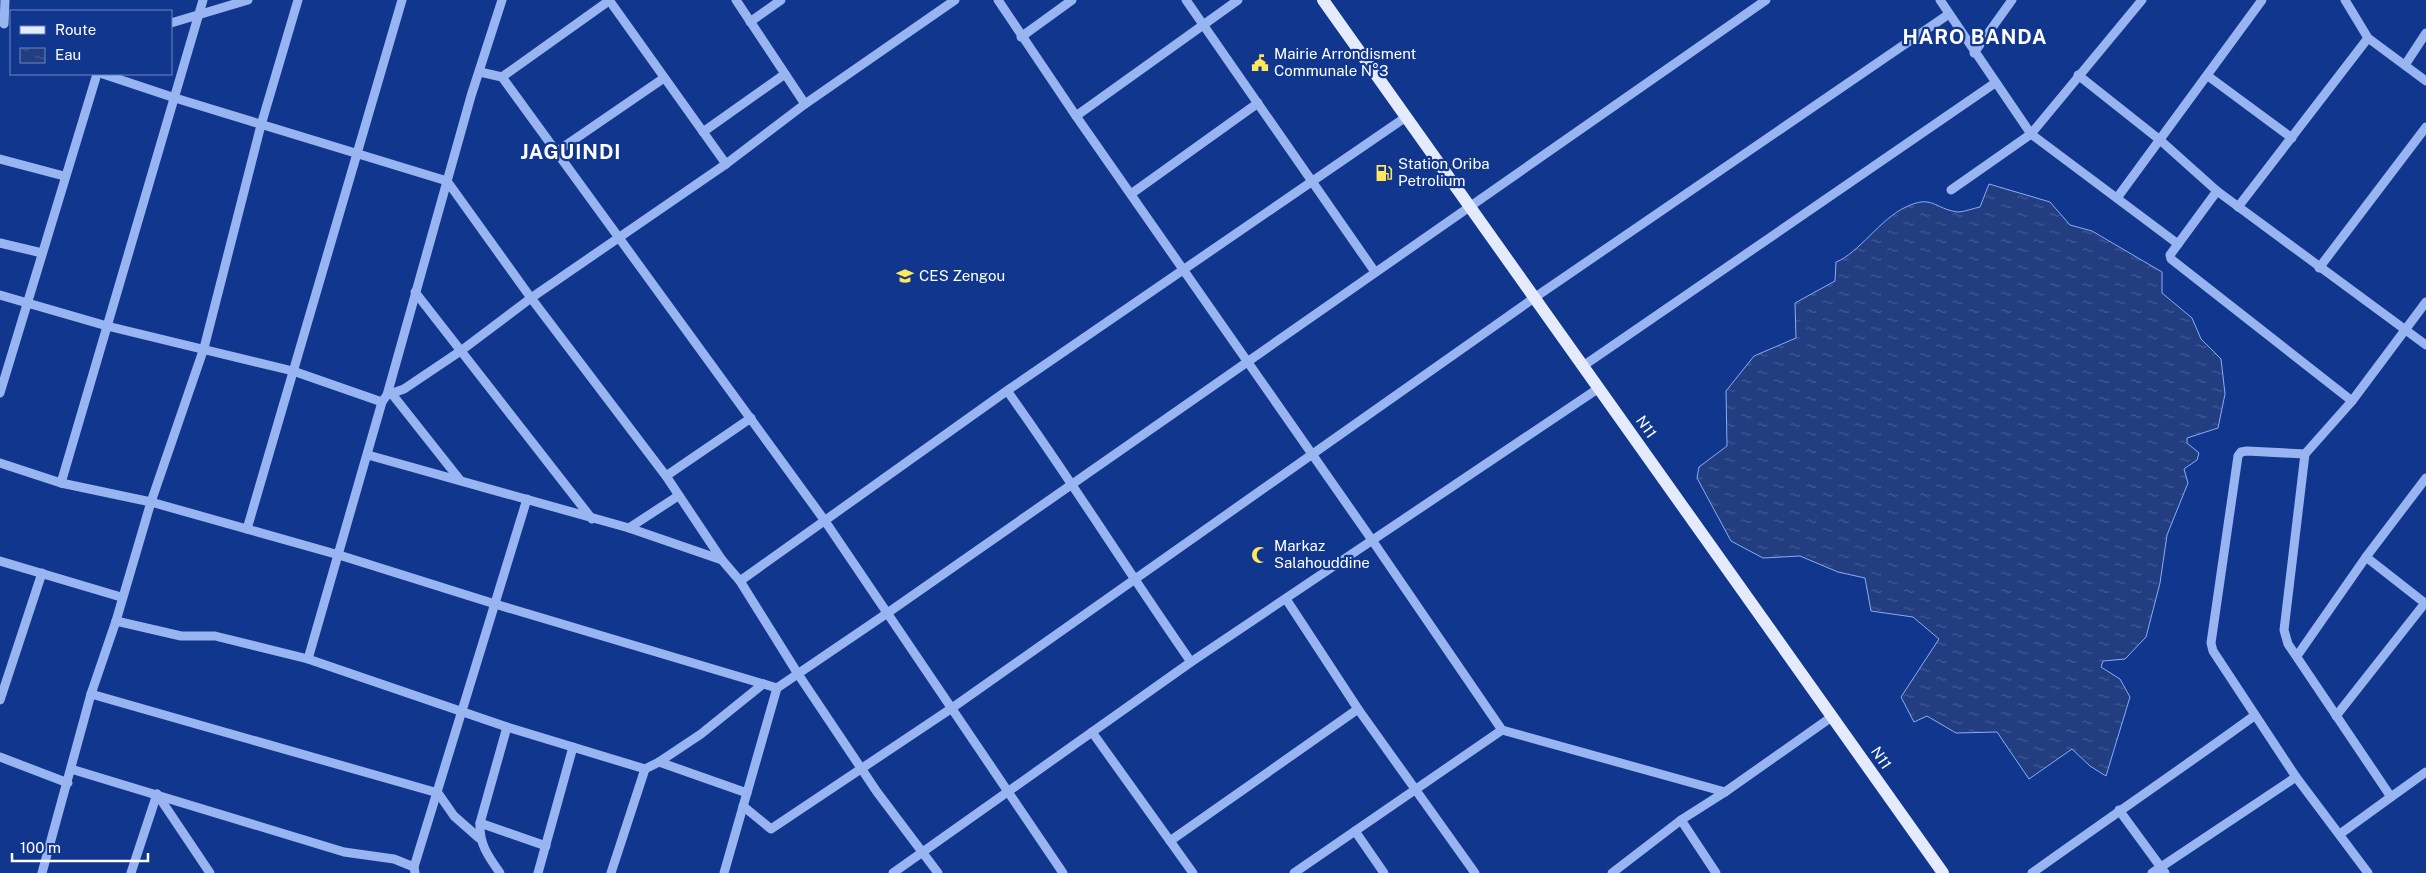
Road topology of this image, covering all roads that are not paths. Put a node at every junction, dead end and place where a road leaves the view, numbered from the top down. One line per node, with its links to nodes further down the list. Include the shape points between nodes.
1 (5, 0): 26 (street)
2 (203, 0): 23 (street)
3 (248, 0): 23 (street)
4 (298, 0): 48 (street)
5 (402, 0): 55 (street)
6 (502, 0): 33 (street)
7 (609, 0): 39 (street); 40 (street)
8 (736, 0): 24 (street)
9 (782, 0): 24 (street)
10 (955, 0): 45 (street)
11 (998, 0): 29 (street)
12 (1072, 0): 29 (street)
13 (1186, 0): 27 (street)
14 (1238, 0): 27 (street)
15 (1323, 0): 47 (main road, N11)
16 (1766, 0): 66 (street)
17 (1940, 0): 22 (street)
18 (2012, 0): 31 (street)
19 (2142, 0): 37 (street)
20 (2262, 0): 38 (street)
21 (2345, 0): 30 (street)
22 (1949, 14): 31 (street); 77 (street)
23 (198, 17): 25 (street); 43 (street)
24 (750, 22): 34 (street)
25 (172, 23)
26 (5, 24)
27 (1204, 26): 44 (street); 46 (street)
28 (2426, 33): 32 (street)
29 (1021, 37): 46 (street)
30 (2368, 38): 32 (street); 52 (street)
31 (1974, 53): 42 (street)
32 (2405, 65): 41 (street)
33 (480, 72): 39 (street); 59 (street)
34 (785, 74): 45 (street); 50 (street)
35 (97, 75): 58 (street)
36 (106, 75): 43 (street)
37 (2078, 75): 51 (street); 53 (street)
38 (2208, 76): 52 (street); 53 (street)
39 (502, 77): 54 (street)
40 (664, 78): 50 (street); 54 (street)
41 (2426, 81)
42 (1995, 83): 51 (street); 86 (street)
43 (175, 98): 48 (street); 80 (street)
44 (1258, 103): 60 (street); 63 (street)
45 (805, 104): 57 (street)
46 (1076, 116): 63 (street)
47 (1406, 117): 60 (street); 66 (main road, N11)
48 (261, 124): 55 (street); 83 (street)
49 (2426, 127): 71 (street)
50 (703, 132): 57 (street)
51 (2031, 134): 61 (street); 64 (street)
52 (2292, 138): 65 (street)
53 (2160, 140): 62 (street); 64 (street)
54 (556, 152): 67 (street)
55 (356, 154): 59 (street); 87 (street)
56 (0, 160): 58 (street)
57 (726, 164): 67 (street)
58 (64, 176): 70 (street)
59 (447, 180): 74 (street); 76 (street)
60 (1313, 182): 72 (street); 73 (street)
61 (1951, 190)
62 (2217, 191): 65 (street); 69 (street)
63 (1131, 194): 72 (street)
64 (2117, 198): 69 (street)
65 (2238, 207): 71 (street)
66 (1470, 208): 73 (street); 77 (main road, N11)
67 (617, 237): 76 (street); 93 (street)
68 (0, 243): 70 (street)
69 (2178, 244): 92 (street, via 2170,255 2173,262)
70 (42, 253): 79 (street)
71 (2319, 268): 81 (street)
72 (1185, 270): 85 (street); 90 (street)
73 (1376, 272): 85 (street)
74 (415, 292): 84 (street); 91 (street)
75 (0, 295): 79 (street)
76 (531, 298): 84 (street); 98 (street)
77 (1534, 298): 86 (main road, N11); 96 (street)
78 (2426, 302): 81 (street)
79 (26, 303): 80 (street); 89 (street)
80 (107, 326): 83 (street); 101 (street)
81 (2406, 329): 82 (street); 92 (street)
82 (2426, 345)
83 (204, 348): 87 (street); 105 (street)
84 (462, 350): 91 (street); 106 (street)
85 (1247, 362): 96 (street); 102 (street)
86 (1583, 366): 88 (main road, N11)
87 (293, 371): 91 (street); 109 (street)
88 (1598, 388): 110 (street); 135 (main road, N11)
89 (0, 392)
90 (1008, 392): 102 (street); 107 (street)
91 (387, 397): 95 (street); 100 (street)
92 (2352, 401): 94 (street)
93 (751, 418): 98 (street); 107 (street)
94 (2305, 454): 124 (street, via 2284,630 2288,644); 136 (street, via 2247,451 2238,456 2211,643)
95 (368, 455): 100 (street); 111 (street)
96 (1313, 456): 110 (street); 116 (street)
97 (0, 463): 101 (street)
98 (666, 476): 103 (street)
99 (2426, 479): 112 (street)
100 (460, 480): 104 (street)
101 (60, 483): 105 (street)
102 (1072, 483): 116 (street); 122 (street)
103 (678, 496): 108 (street); 113 (street)
104 (527, 499): 106 (street); 121 (street)
105 (150, 502): 109 (street); 118 (street)
106 (593, 519): 108 (street)
107 (825, 520): 117 (street); 122 (street)
108 (629, 528): 113 (street)
109 (247, 530): 111 (street)
110 (1372, 540): 119 (street); 139 (street)
111 (339, 555): 121 (street); 125 (street)
112 (2366, 557): 120 (street); 124 (street)
113 (722, 560): 117 (street)
114 (0, 561): 115 (street)
115 (42, 573): 118 (street); 131 (street)
116 (1134, 580): 126 (street); 132 (street)
117 (740, 581): 127 (street)
118 (121, 597): 123 (street)
119 (1286, 599): 126 (street); 133 (street)
120 (2425, 603): 137 (street)
121 (495, 604): 128 (street); 134 (street)
122 (886, 614): 127 (street); 132 (street)
123 (116, 621): 125 (street, via 181,636 215,636); 130 (street)
124 (2297, 656): 137 (street)
125 (308, 659): 134 (street)
126 (1191, 662): 140 (street)
127 (798, 674): 129 (street); 144 (street)
128 (764, 684): 129 (street); 143 (street)
129 (777, 688): 154 (street)
130 (92, 694): 146 (street); 153 (street)
131 (0, 700)
132 (952, 708): 144 (street); 151 (street)
133 (1358, 709): 150 (street); 164 (street)
134 (462, 712): 138 (street); 153 (street)
135 (1833, 716): 152 (street); 185 (main road, N11)
136 (2254, 716): 148 (street); 158 (street, via 2147,794)
137 (2336, 716): 156 (street)
138 (507, 727): 141 (street); 160 (street)
139 (1502, 730): 150 (street); 152 (street)
140 (1092, 732): 151 (street); 164 (street)
141 (573, 747): 145 (street); 165 (street)
142 (0, 758): 149 (street)
143 (659, 762): 145 (street); 154 (street)
144 (862, 767): 157 (street, via 771,829); 166 (street)
145 (645, 768): 175 (street)
146 (72, 769): 149 (street); 155 (street)
147 (2426, 772): 156 (street)
148 (2296, 777): 162 (street); 168 (street)
149 (68, 783): 171 (street)
150 (1414, 789): 161 (street); 183 (street)
151 (1008, 792): 166 (street); 179 (street)
152 (1725, 792): 159 (street)
153 (438, 793): 163 (street, via 454,816); 167 (street)
154 (747, 793): 157 (street)
155 (157, 794): 167 (street, via 344,852 394,859); 169 (street); 172 (street)
156 (2392, 797): 162 (street)
157 (742, 806): 176 (street)
158 (2119, 810): 168 (street); 186 (street)
159 (1681, 820): 170 (street); 184 (street)
160 (480, 823): 163 (street); 165 (street)
161 (1355, 831): 181 (street); 182 (street)
162 (2340, 834): 188 (street)
163 (480, 838): 173 (street)
164 (1170, 841): 180 (street)
165 (546, 846): 174 (street)
166 (922, 853): 177 (street); 178 (street)
167 (414, 870)
168 (2163, 870): 187 (street)
169 (134, 871)
170 (1617, 872)
171 (42, 873)
172 (210, 873)
173 (500, 873)
174 (538, 873)
175 (611, 873)
176 (724, 873)
177 (893, 873)
178 (938, 873)
179 (1064, 873)
180 (1193, 873)
181 (1294, 873)
182 (1384, 873)
183 (1475, 873)
184 (1716, 873)
185 (1942, 873)
186 (2032, 873)
187 (2152, 873)
188 (2368, 873)

